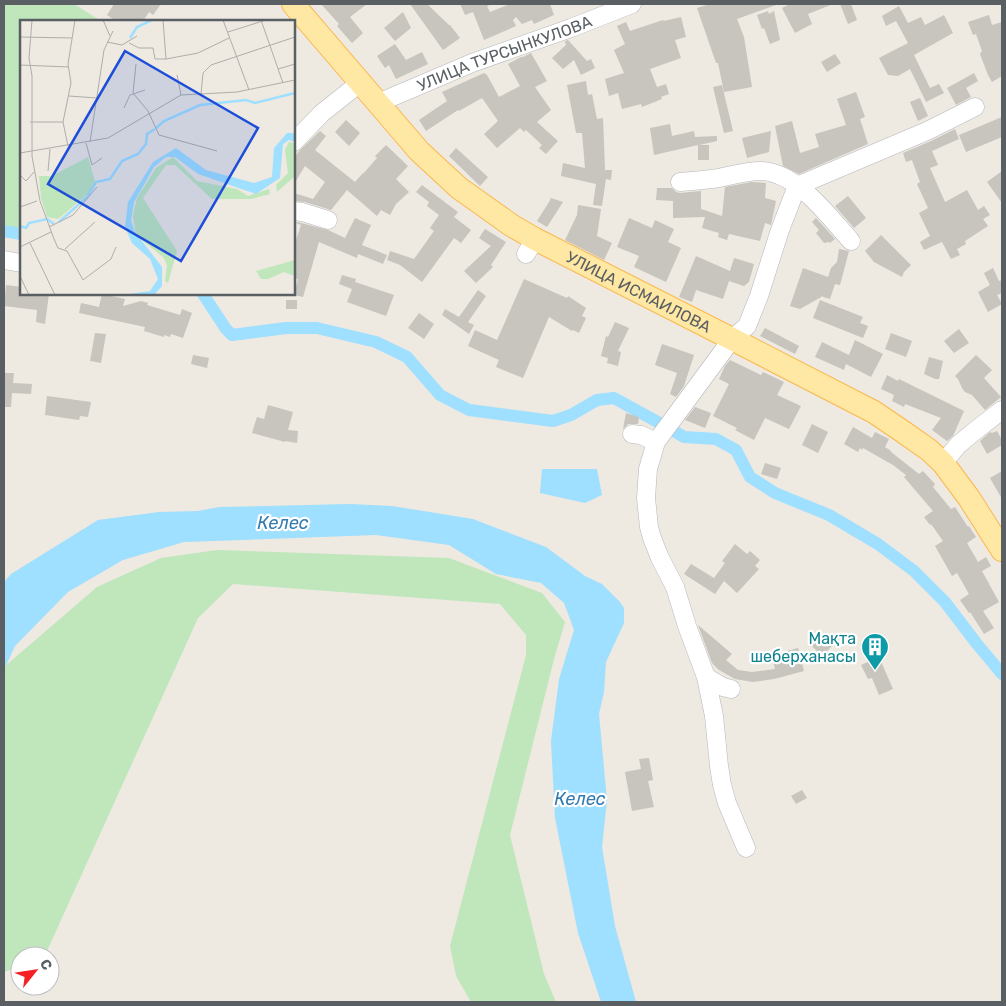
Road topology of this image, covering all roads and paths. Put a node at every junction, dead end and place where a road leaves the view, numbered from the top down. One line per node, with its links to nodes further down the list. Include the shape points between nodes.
1 (293, 4): 3 (main road, УЛИЦА ИСМАИЛОВА)
2 (632, 4): 4 (street, УЛИЦА ТУРСЫНКУЛОВА, via 472,63)
3 (361, 82): 4 (main road, УЛИЦА ИСМАИЛОВА); 6 (street, via 322,113)
4 (378, 103): 14 (main road, УЛИЦА ИСМАИЛОВА, via 419,151 459,188 511,225 531,246)
5 (975, 107): 8 (street)
6 (295, 141)
7 (680, 182): 8 (street, via 763,171 786,178)
8 (798, 186): 11 (street); 14 (street, via 747,326)
9 (295, 211): 10 (street)
10 (328, 220)
11 (851, 241)
12 (4, 260): 13 (street)
13 (20, 263)
14 (732, 339): 17 (street); 18 (main road, УЛИЦА ИСМАИЛОВА, via 874,412)
15 (1002, 410): 18 (street, via 958,445)
16 (632, 434): 17 (street)
17 (656, 442): 20 (street, via 648,469 649,527 675,587)
18 (943, 463): 19 (main road, УЛИЦА ИСМАИЛОВА, via 970,498)
19 (1002, 550)
20 (706, 677): 21 (street); 22 (street, via 722,785)
21 (731, 689)
22 (746, 848)

